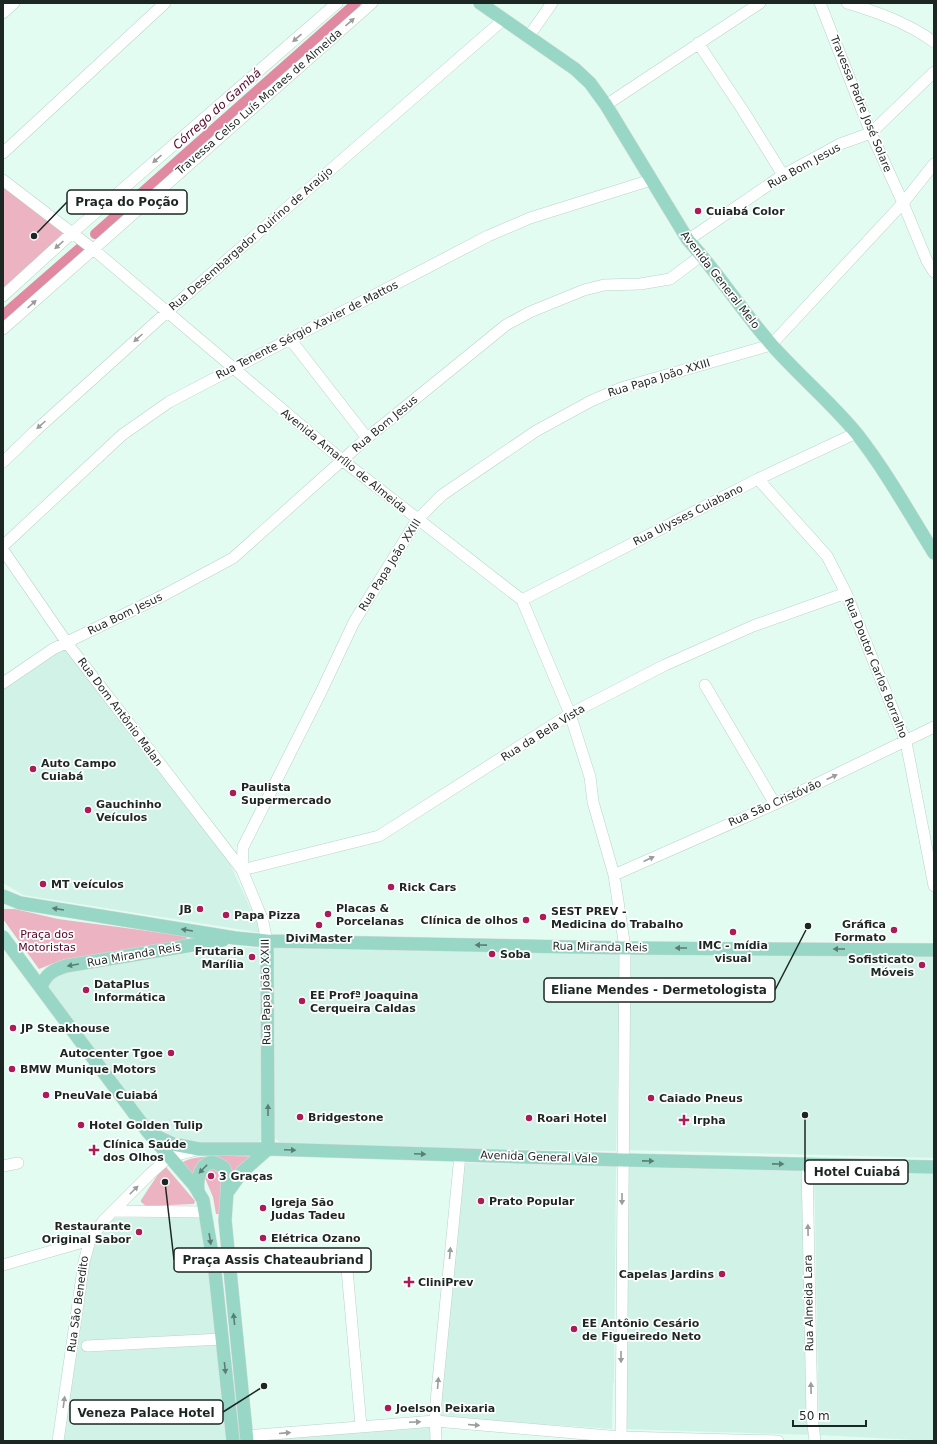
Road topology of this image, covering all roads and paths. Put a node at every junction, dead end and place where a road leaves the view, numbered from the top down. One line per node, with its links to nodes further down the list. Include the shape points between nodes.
1 (14, 3): 10 (street)
2 (165, 3): 18 (street)
3 (337, 3): 24 (street, one-way to 24)
4 (372, 3): 26 (street, Travessa Celso Luís Moraes de Almeida, one-way to 4)
5 (480, 3): 11 (main road, Avenida General Melo)
6 (552, 3): 12 (street)
7 (760, 3): 14 (street)
8 (820, 3): 17 (street, Travessa Padre José Solare)
9 (847, 3): 13 (street, via 899,22)
10 (3, 13)
11 (503, 20): 12 (main road, Avenida General Melo); 30 (street, Rua Desembargador Quirino de Araújo)
12 (528, 36): 16 (main road, Avenida General Melo, via 575,69 590,83)
13 (934, 42)
14 (698, 43): 16 (street); 20 (street)
15 (934, 72): 17 (street, Rua Bom Jesus)
16 (606, 105): 22 (main road, Avenida General Melo)
17 (871, 133): 20 (street, Rua Bom Jesus, via 840,144); 23 (street, Travessa Padre José Solare)
18 (3, 154)
19 (934, 164): 23 (street)
20 (783, 175): 25 (street, Rua Bom Jesus)
21 (3, 180): 24 (street, Avenida Amarílio de Almeida)
22 (651, 180): 25 (main road, Avenida General Melo); 32 (street, Rua Tenente Sérgio Xavier de Mattos, via 530,218 488,236)
23 (903, 203): 28 (street, Travessa Padre José Solare); 33 (street)
24 (72, 233): 26 (street, Avenida Amarílio de Almeida); 29 (street, one-way to 29)
25 (688, 240): 27 (main road, Avenida General Melo)
26 (93, 249): 30 (street, Avenida Amarílio de Almeida); 31 (street, Travessa Celso Luís Moraes de Almeida, one-way to 26)
27 (702, 255): 33 (main road, Avenida General Melo); 36 (street, Rua Bom Jesus, via 670,278 640,284 604,285 584,290 530,312 506,325)
28 (934, 272)
29 (3, 296)
30 (167, 312): 34 (street, Avenida Amarílio de Almeida); 38 (street, Rua Desembargador Quirino de Araújo, one-way to 38)
31 (3, 330)
32 (290, 339): 34 (street, Rua Tenente Sérgio Xavier de Mattos); 36 (street)
33 (771, 345): 35 (main road, Avenida General Melo); 40 (street, Rua Papa João XXIII, via 621,388 591,401 536,431 442,494)
34 (232, 368): 37 (street, Avenida Amarílio de Almeida); 41 (street, Rua Tenente Sérgio Xavier de Mattos, via 169,402 122,435)
35 (856, 433): 39 (street, Rua Ulysses Cuiabano); 43 (main road, Avenida General Melo, via 884,470)
36 (367, 438): 37 (street, Rua Bom Jesus)
37 (342, 460): 40 (street, Avenida Amarílio de Almeida); 46 (street, Rua Bom Jesus, via 264,533 233,558)
38 (3, 462)
39 (758, 479): 44 (street, Rua Doutor Carlos Borralho, via 826,556); 45 (street, Rua Ulysses Cuiabano)
40 (417, 520): 45 (street, Avenida Amarílio de Almeida); 53 (street, Rua Papa João XXIII, via 354,622 243,847)
41 (3, 546)
42 (3, 550): 46 (street, Rua Dom Antônio Malan)
43 (934, 553)
44 (846, 593): 49 (street, Rua da Bela Vista, via 753,626 665,665); 51 (street, Rua Doutor Carlos Borralho)
45 (522, 600): 49 (street, Avenida Amarílio de Almeida)
46 (67, 642): 47 (street, Rua Bom Jesus, via 52,649); 53 (street, Rua Dom Antônio Malan)
47 (3, 683)
48 (704, 684): 52 (street)
49 (570, 714): 53 (street, Rua da Bela Vista, via 379,836); 54 (street, Avenida Amarílio de Almeida, via 590,777 593,802)
50 (934, 727): 51 (street, Rua São Cristóvão)
51 (906, 742): 52 (street, Rua São Cristóvão, one-way to 51); 55 (street, Rua Doutor Carlos Borralho)
52 (775, 804): 54 (street, Rua São Cristóvão, one-way to 52)
53 (242, 870): 59 (street, Rua Papa João XXIII, via 262,918)
54 (614, 874): 60 (street, Avenida Amarílio de Almeida)
55 (934, 886)
56 (3, 896): 58 (main road, one-way to 56, via 20,903)
57 (3, 936): 62 (main road)
58 (235, 938): 59 (main road); 62 (main road, Rua Miranda Reis, one-way to 62, via 66,966 44,978)
59 (267, 940): 60 (main road, Rua Miranda Reis, one-way to 59); 65 (main road, Rua Papa João XXIII, one-way to 59)
60 (625, 948): 61 (main road, Rua Miranda Reis, one-way to 60); 68 (street, Avenida Amarílio de Almeida)
61 (934, 950)
62 (40, 987): 63 (main road)
63 (148, 1132): 64 (main road, Avenida General Vale, via 173,1144); 67 (main road)
64 (199, 1149): 65 (main road, Avenida General Vale); 67 (street, Rua São Benedito)
65 (268, 1149): 66 (main road, Avenida General Vale, one-way to 66); 74 (main road, via 242,1172)
66 (460, 1155): 68 (main road, Avenida General Vale); 82 (street, one-way to 66)
67 (169, 1157): 73 (main road); 75 (street, Rua São Benedito, one-way to 67)
68 (622, 1160): 70 (main road, Avenida General Vale, one-way to 70); 85 (street, Avenida Amarílio de Almeida, one-way to 85)
69 (18, 1164): 71 (street)
70 (807, 1164): 72 (main road, Avenida General Vale); 90 (street, Rua Almeida Lara, one-way to 70, via 812,1416)
71 (3, 1166)
72 (934, 1167)
73 (198, 1191): 74 (main road, one-way to 73, via 226,1171 215,1163 205,1166 199,1172); 76 (main road)
74 (226, 1194): 84 (main road, one-way to 74, via 226,1235)
75 (114, 1211): 76 (street); 77 (street, Rua São Benedito)
76 (206, 1212): 80 (main road, one-way to 80, via 216,1272)
77 (90, 1240): 79 (street); 86 (street, Rua São Benedito, one-way to 77, via 84,1262)
78 (346, 1258): 83 (street)
79 (3, 1265)
80 (222, 1339): 81 (street); 87 (main road, one-way to 87)
81 (87, 1346)
82 (435, 1422): 83 (street, one-way to 82); 85 (street, one-way to 85); 88 (street)
83 (361, 1426): 84 (street, one-way to 83)
84 (246, 1439)
85 (621, 1439): 89 (street)
86 (58, 1441)
87 (233, 1441)
88 (436, 1441)
89 (778, 1441)
90 (815, 1441)

